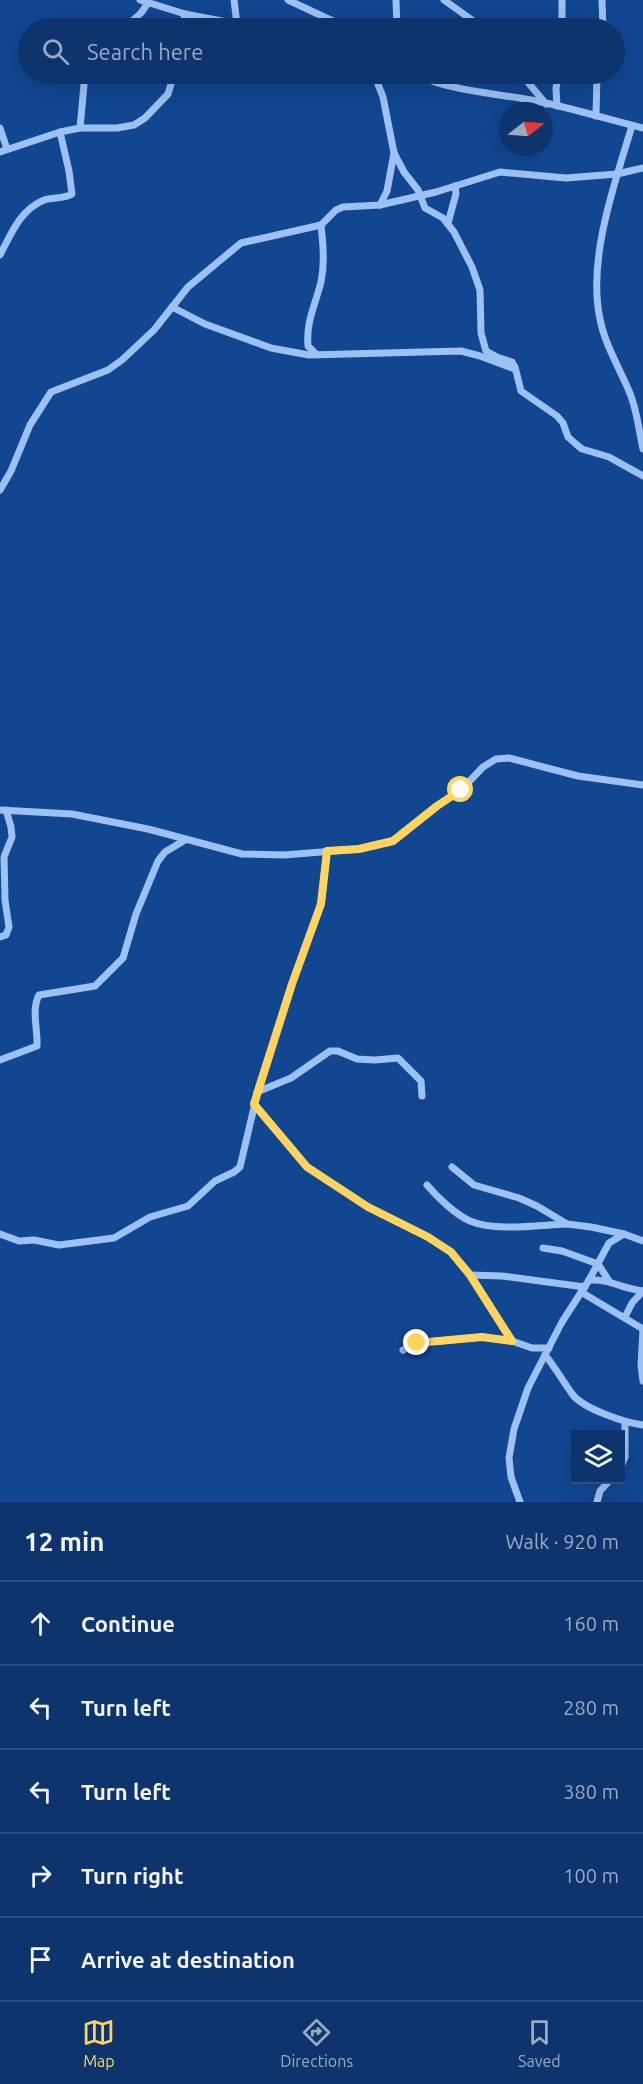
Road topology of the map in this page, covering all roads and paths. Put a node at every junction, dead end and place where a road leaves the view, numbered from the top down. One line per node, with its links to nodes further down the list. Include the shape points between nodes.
1 (234, 0): 12 (street)
2 (288, 0): 13 (street)
3 (396, 0): 14 (street)
4 (444, 0): 15 (street)
5 (562, 0): 16 (street)
6 (602, 0): 17 (street)
7 (144, 2): 8 (street); 9 (street)
8 (185, 14): 10 (street); 11 (street)
9 (135, 18)
10 (184, 18)
11 (206, 18)
12 (236, 18)
13 (326, 18)
14 (397, 18)
15 (469, 18)
16 (562, 18)
17 (603, 18)
18 (85, 84): 32 (street)
19 (171, 84): 32 (street, via 168,94 138,123 126,128)
20 (378, 84): 36 (street)
21 (443, 84): 25 (street)
22 (529, 84): 26 (street)
23 (557, 84): 28 (street)
24 (597, 84): 29 (street)
25 (536, 102)
26 (544, 102)
27 (553, 105): 28 (street)
28 (557, 106): 29 (street)
29 (596, 116): 30 (street)
30 (632, 126): 33 (street); 38 (street)
31 (0, 128): 35 (street)
32 (81, 128): 34 (street)
33 (643, 128)
34 (60, 132): 35 (street); 44 (street, via 72,194 42,201 22,215)
35 (3, 151)
36 (394, 153): 40 (street); 41 (street, via 387,191)
37 (643, 168): 38 (street)
38 (617, 174): 39 (street, via 550,178 500,172); 48 (street, via 598,257 598,306 609,348 631,396)
39 (455, 186): 40 (street); 42 (street)
40 (420, 195): 41 (street); 42 (street, via 426,208)
41 (380, 205): 43 (street, via 339,208)
42 (448, 223): 47 (street, via 478,284 484,347 490,354 512,362)
43 (321, 225): 45 (street, via 241,243 195,280); 46 (street, via 322,274 307,329 308,346)
44 (0, 255)
45 (172, 307): 46 (street, via 205,324 271,348); 50 (street, via 145,339 111,368 51,392)
46 (317, 354): 47 (street, via 460,351)
47 (515, 369): 49 (street, via 521,391 557,416 577,445)
48 (643, 448)
49 (643, 476)
50 (1, 485)
51 (643, 785): 54 (street, via 578,776 509,758 496,759 393,841)
52 (3, 810): 53 (street, via 88,817); 55 (street, via 12,837 4,857)
53 (185, 840): 54 (street, via 242,854); 57 (street, via 158,861 121,961 95,986 39,995 35,1015 37,1046)
54 (327, 851): 58 (street, via 321,904)
55 (3, 899): 56 (street, via 9,927 6,935)
56 (0, 937)
57 (0, 1060)
58 (257, 1092): 59 (street, via 291,1078 334,1051 357,1059 398,1058 420,1079); 60 (street)
59 (422, 1096)
60 (254, 1104): 64 (street, via 240,1167 215,1181 188,1206 150,1217 111,1239 59,1245 19,1241); 69 (street, via 307,1167 368,1207 445,1247)
61 (452, 1167): 63 (street, via 474,1185 519,1198)
62 (428, 1185): 63 (street, via 471,1222 510,1226)
63 (567, 1224): 65 (street)
64 (0, 1234)
65 (624, 1234): 66 (street); 68 (street, via 609,1243)
66 (643, 1241)
67 (543, 1248): 68 (street)
68 (598, 1264): 70 (street); 71 (street)
69 (470, 1275): 72 (street, via 502,1276); 76 (street)
70 (589, 1280): 71 (street); 72 (street)
71 (609, 1281): 73 (street)
72 (583, 1290): 74 (street); 78 (street)
73 (643, 1291): 74 (street)
74 (625, 1317): 75 (street)
75 (643, 1330): 79 (street)
76 (512, 1341): 77 (street, via 487,1337 457,1339 417,1343); 78 (street)
77 (403, 1350)
78 (547, 1353): 81 (street, via 577,1399); 85 (street, via 528,1388 510,1446 509,1467)
79 (642, 1363): 80 (street)
80 (643, 1381)
81 (625, 1423): 82 (street); 83 (street)
82 (643, 1425)
83 (625, 1430)
84 (606, 1484): 86 (street)
85 (520, 1502)
86 (597, 1502)

